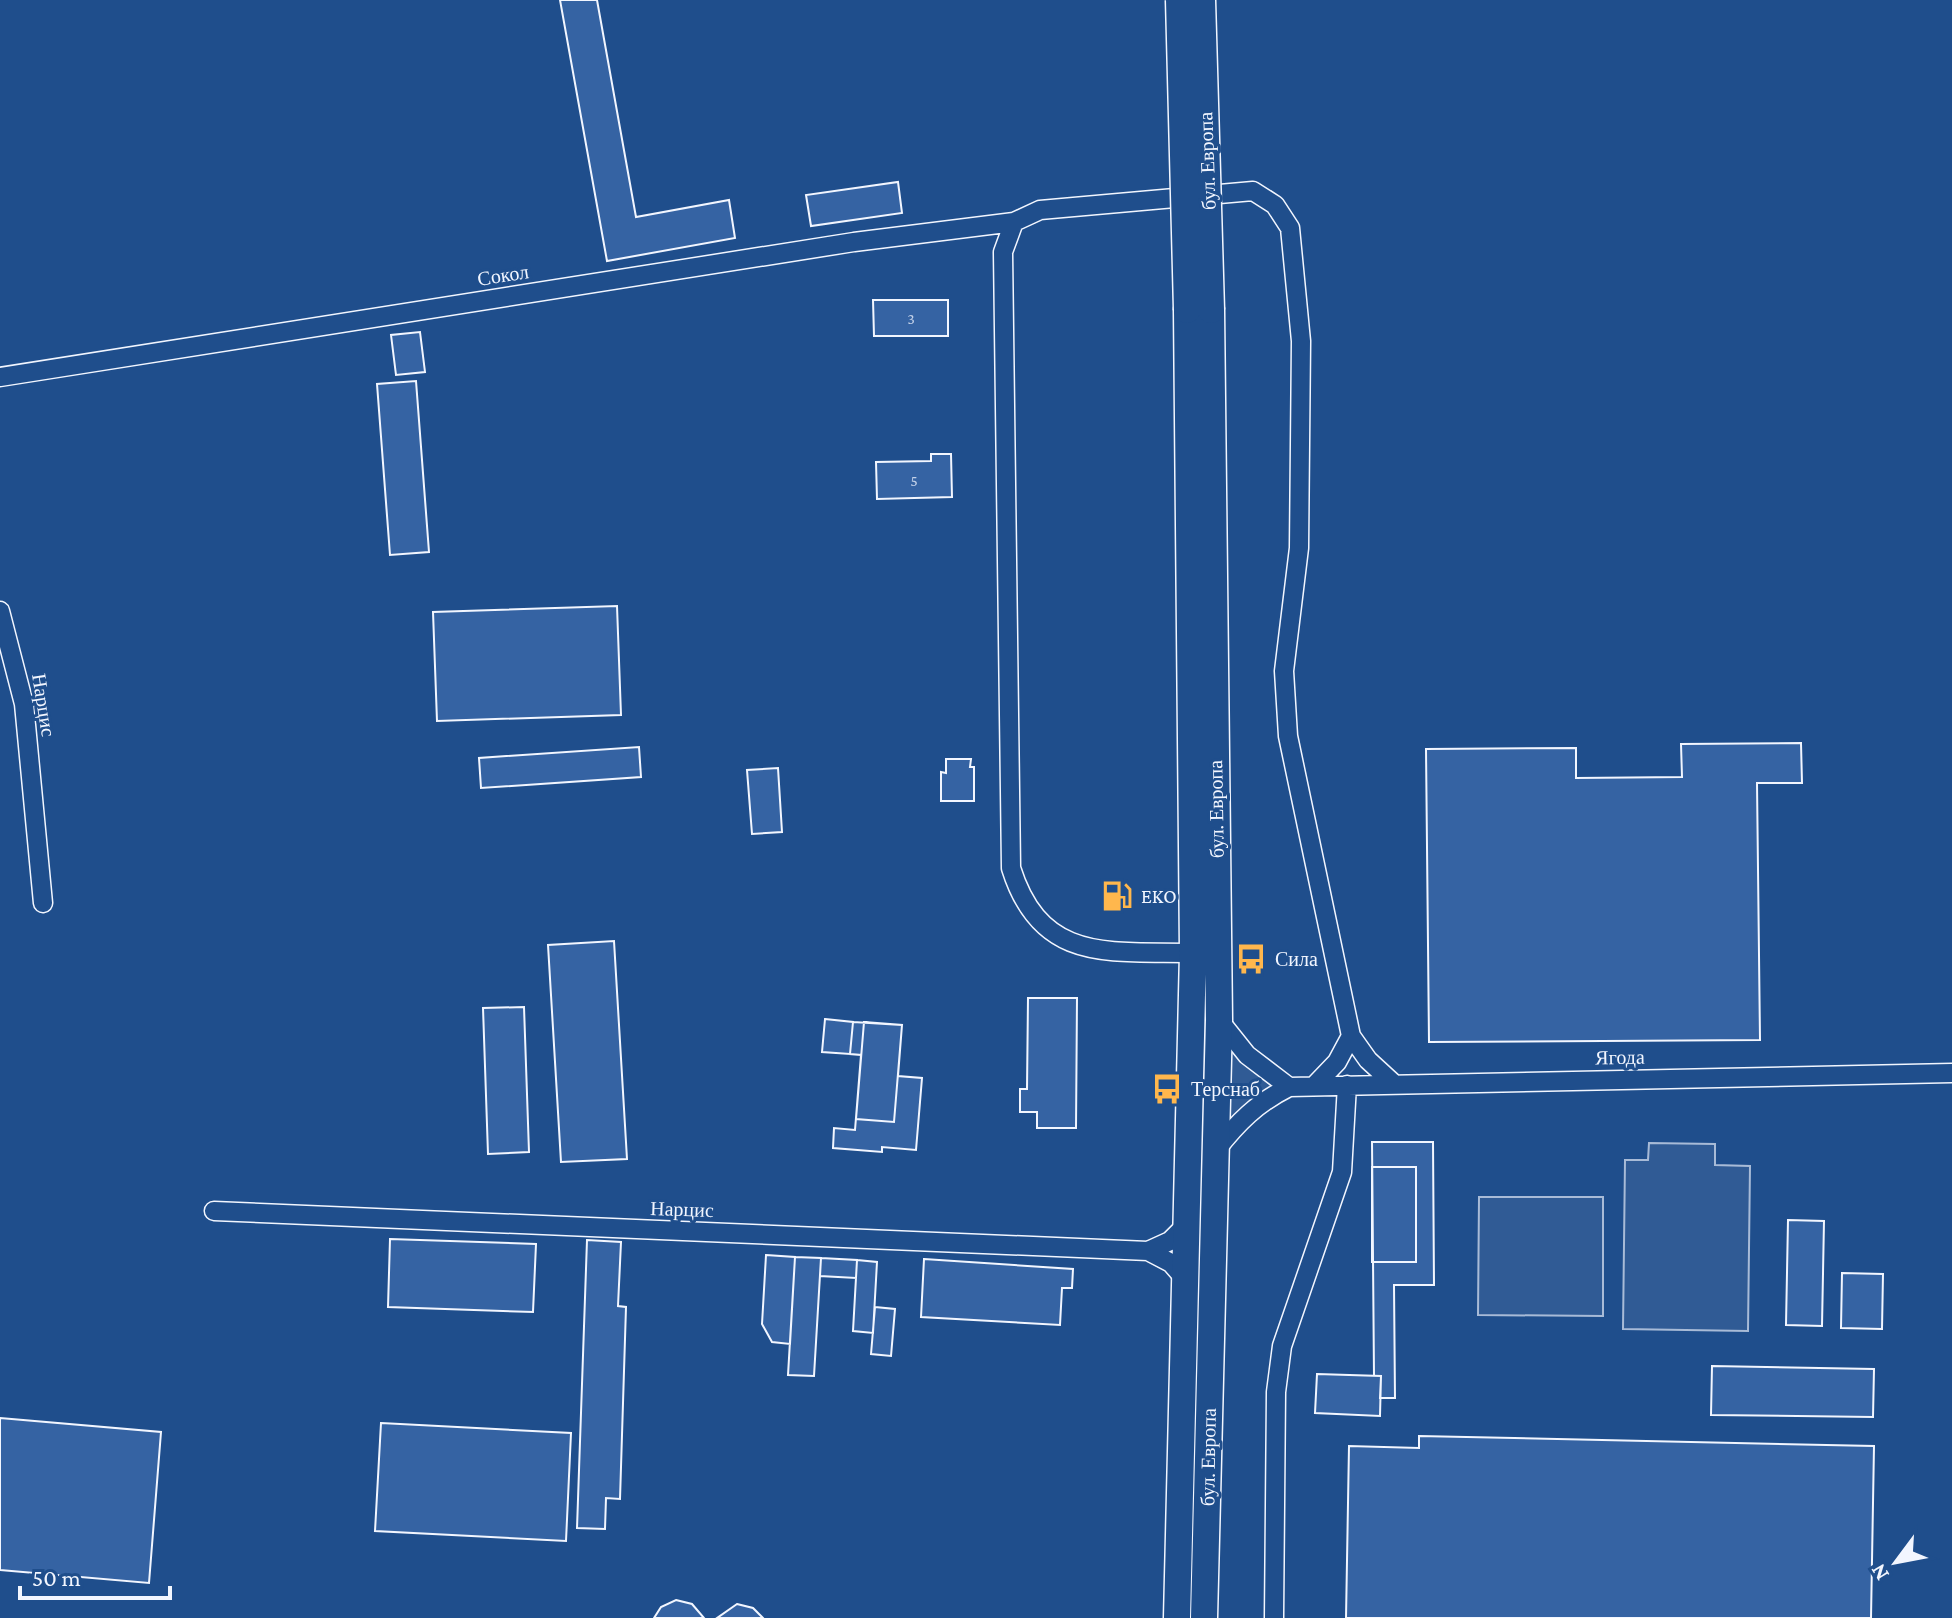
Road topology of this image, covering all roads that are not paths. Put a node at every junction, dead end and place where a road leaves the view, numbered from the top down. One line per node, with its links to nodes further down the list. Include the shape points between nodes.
1 (1179, 0): 4 (main road, бул. Европа, bridge)
2 (1202, 0): 4 (main road, бул. Европа, bridge)
3 (1014, 222): 5 (street, Сокол, via 854,242); 8 (street, via 1003,252 1011,868 1021,900 1046,929 1077,946); 10 (street, Сокол, via 1040,210 1253,191 1275,205 1290,228 1301,341 1299,548 1284,671 1288,736)
4 (1199, 310): 8 (main road, бул. Европа); 9 (main road, бул. Европа)
5 (0, 377)
6 (0, 611): 7 (street, Нарцис, via 24,704)
7 (43, 903)
8 (1193, 953): 18 (main road, бул. Европа)
9 (1219, 1020): 15 (street, via 1247,1055); 16 (main road, бул. Европа)
10 (1351, 1036): 12 (street); 14 (street, via 1337,1062)
11 (1952, 1073): 12 (street, Ягода)
12 (1393, 1083): 13 (street, Ягода)
13 (1347, 1085): 14 (street, Ягода); 23 (street, via 1342,1172 1282,1346 1276,1392)
14 (1314, 1086): 15 (street, Ягода)
15 (1289, 1087): 16 (street, via 1264,1099)
16 (1216, 1150): 22 (main road, бул. Европа)
17 (214, 1211): 19 (street, Нарцис)
18 (1186, 1225): 19 (street, via 1170,1241); 20 (main road, бул. Европа)
19 (1148, 1251): 20 (street, via 1171,1263)
20 (1185, 1279): 21 (main road, бул. Европа)
21 (1177, 1618)
22 (1204, 1618)
23 (1274, 1618)

